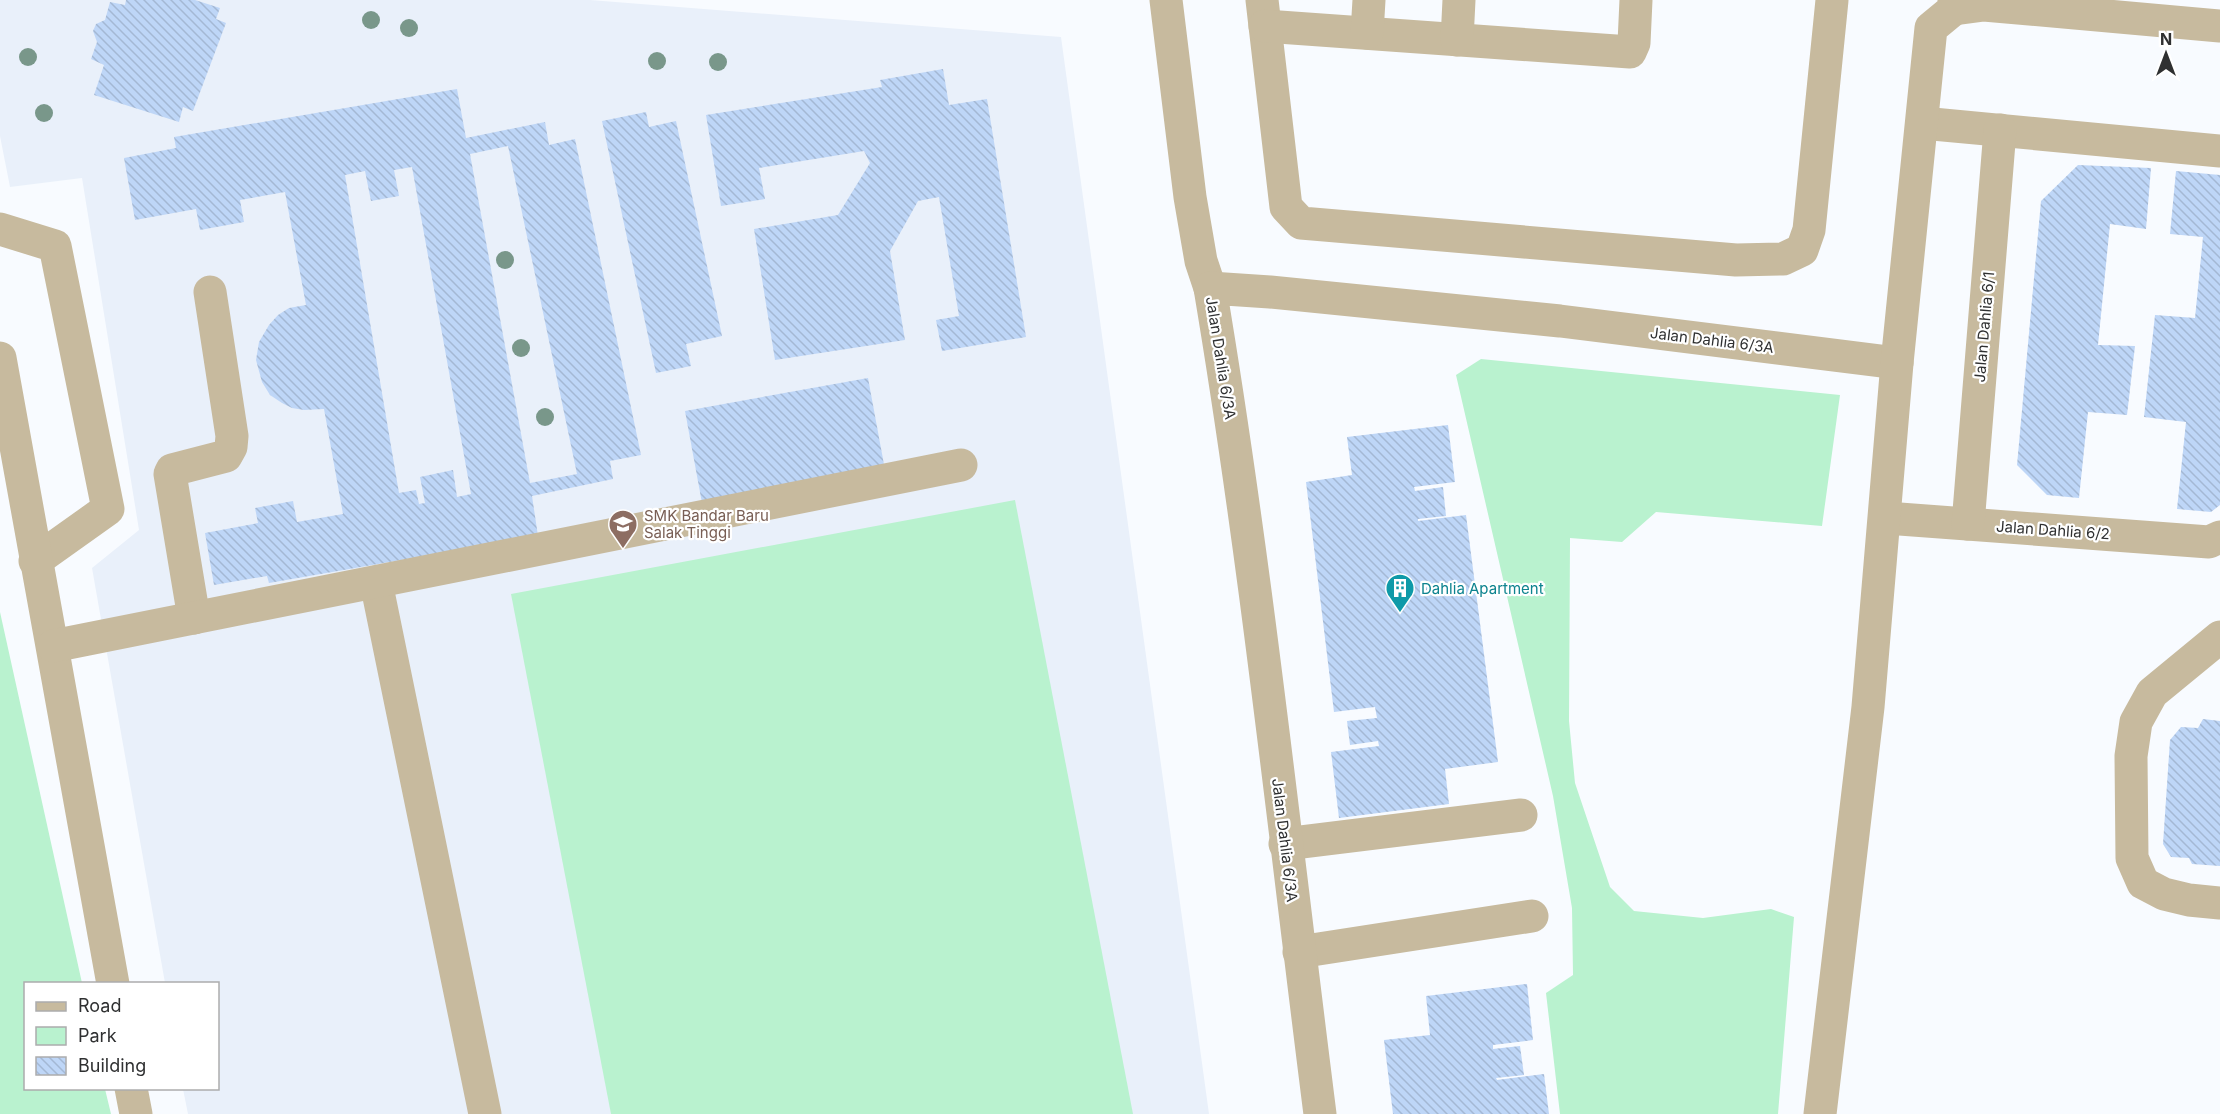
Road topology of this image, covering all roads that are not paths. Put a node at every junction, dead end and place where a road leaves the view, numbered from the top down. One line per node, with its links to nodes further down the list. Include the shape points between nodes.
1 (1166, 0): 15 (street, via 1195,230)
2 (1369, 0): 9 (street)
3 (1459, 0): 10 (street)
4 (1636, 0): 10 (street, via 1630,52)
5 (1832, 0): 7 (street, via 1809,230 1802,249 1783,259 1736,260 1300,223 1286,207)
6 (1954, 4): 8 (street); 11 (street, via 1931,28)
7 (1263, 13): 9 (street)
8 (2220, 26)
9 (1367, 33): 10 (street)
10 (1457, 40)
11 (1922, 123): 12 (street); 18 (street)
12 (2000, 130): 13 (street); 21 (street, Jalan Dahlia 6/1)
13 (2220, 151)
14 (0, 229): 23 (street, via 55,246 108,509)
15 (1210, 288): 18 (street, Jalan Dahlia 6/3A, via 1560,321); 31 (street, Jalan Dahlia 6/3A, via 1253,564)
16 (210, 292): 25 (street, via 231,447 226,456 172,470 170,474)
17 (0, 358): 23 (street)
18 (1897, 363): 20 (street)
19 (961, 465): 24 (street)
20 (1886, 518): 21 (street, Jalan Dahlia 6/2); 40 (street)
21 (1968, 524): 22 (street, Jalan Dahlia 6/2, via 2209,542)
22 (2220, 537)
23 (35, 561): 27 (street)
24 (376, 582): 25 (street); 38 (street)
25 (194, 618): 27 (street)
26 (2220, 637): 28 (street)
27 (53, 646): 35 (street)
28 (2187, 663): 29 (street); 32 (street, via 2152,693 2136,722 2131,756 2132,858 2143,883 2164,894)
29 (2220, 669)
30 (1521, 815): 31 (street)
31 (1285, 844): 34 (street, Jalan Dahlia 6/3A)
32 (2220, 903)
33 (1532, 916): 34 (street)
34 (1299, 952): 39 (street, Jalan Dahlia 6/3A)
35 (113, 982)
36 (131, 1090): 37 (street)
37 (136, 1114)
38 (485, 1114)
39 (1320, 1114)
40 (1820, 1114)

